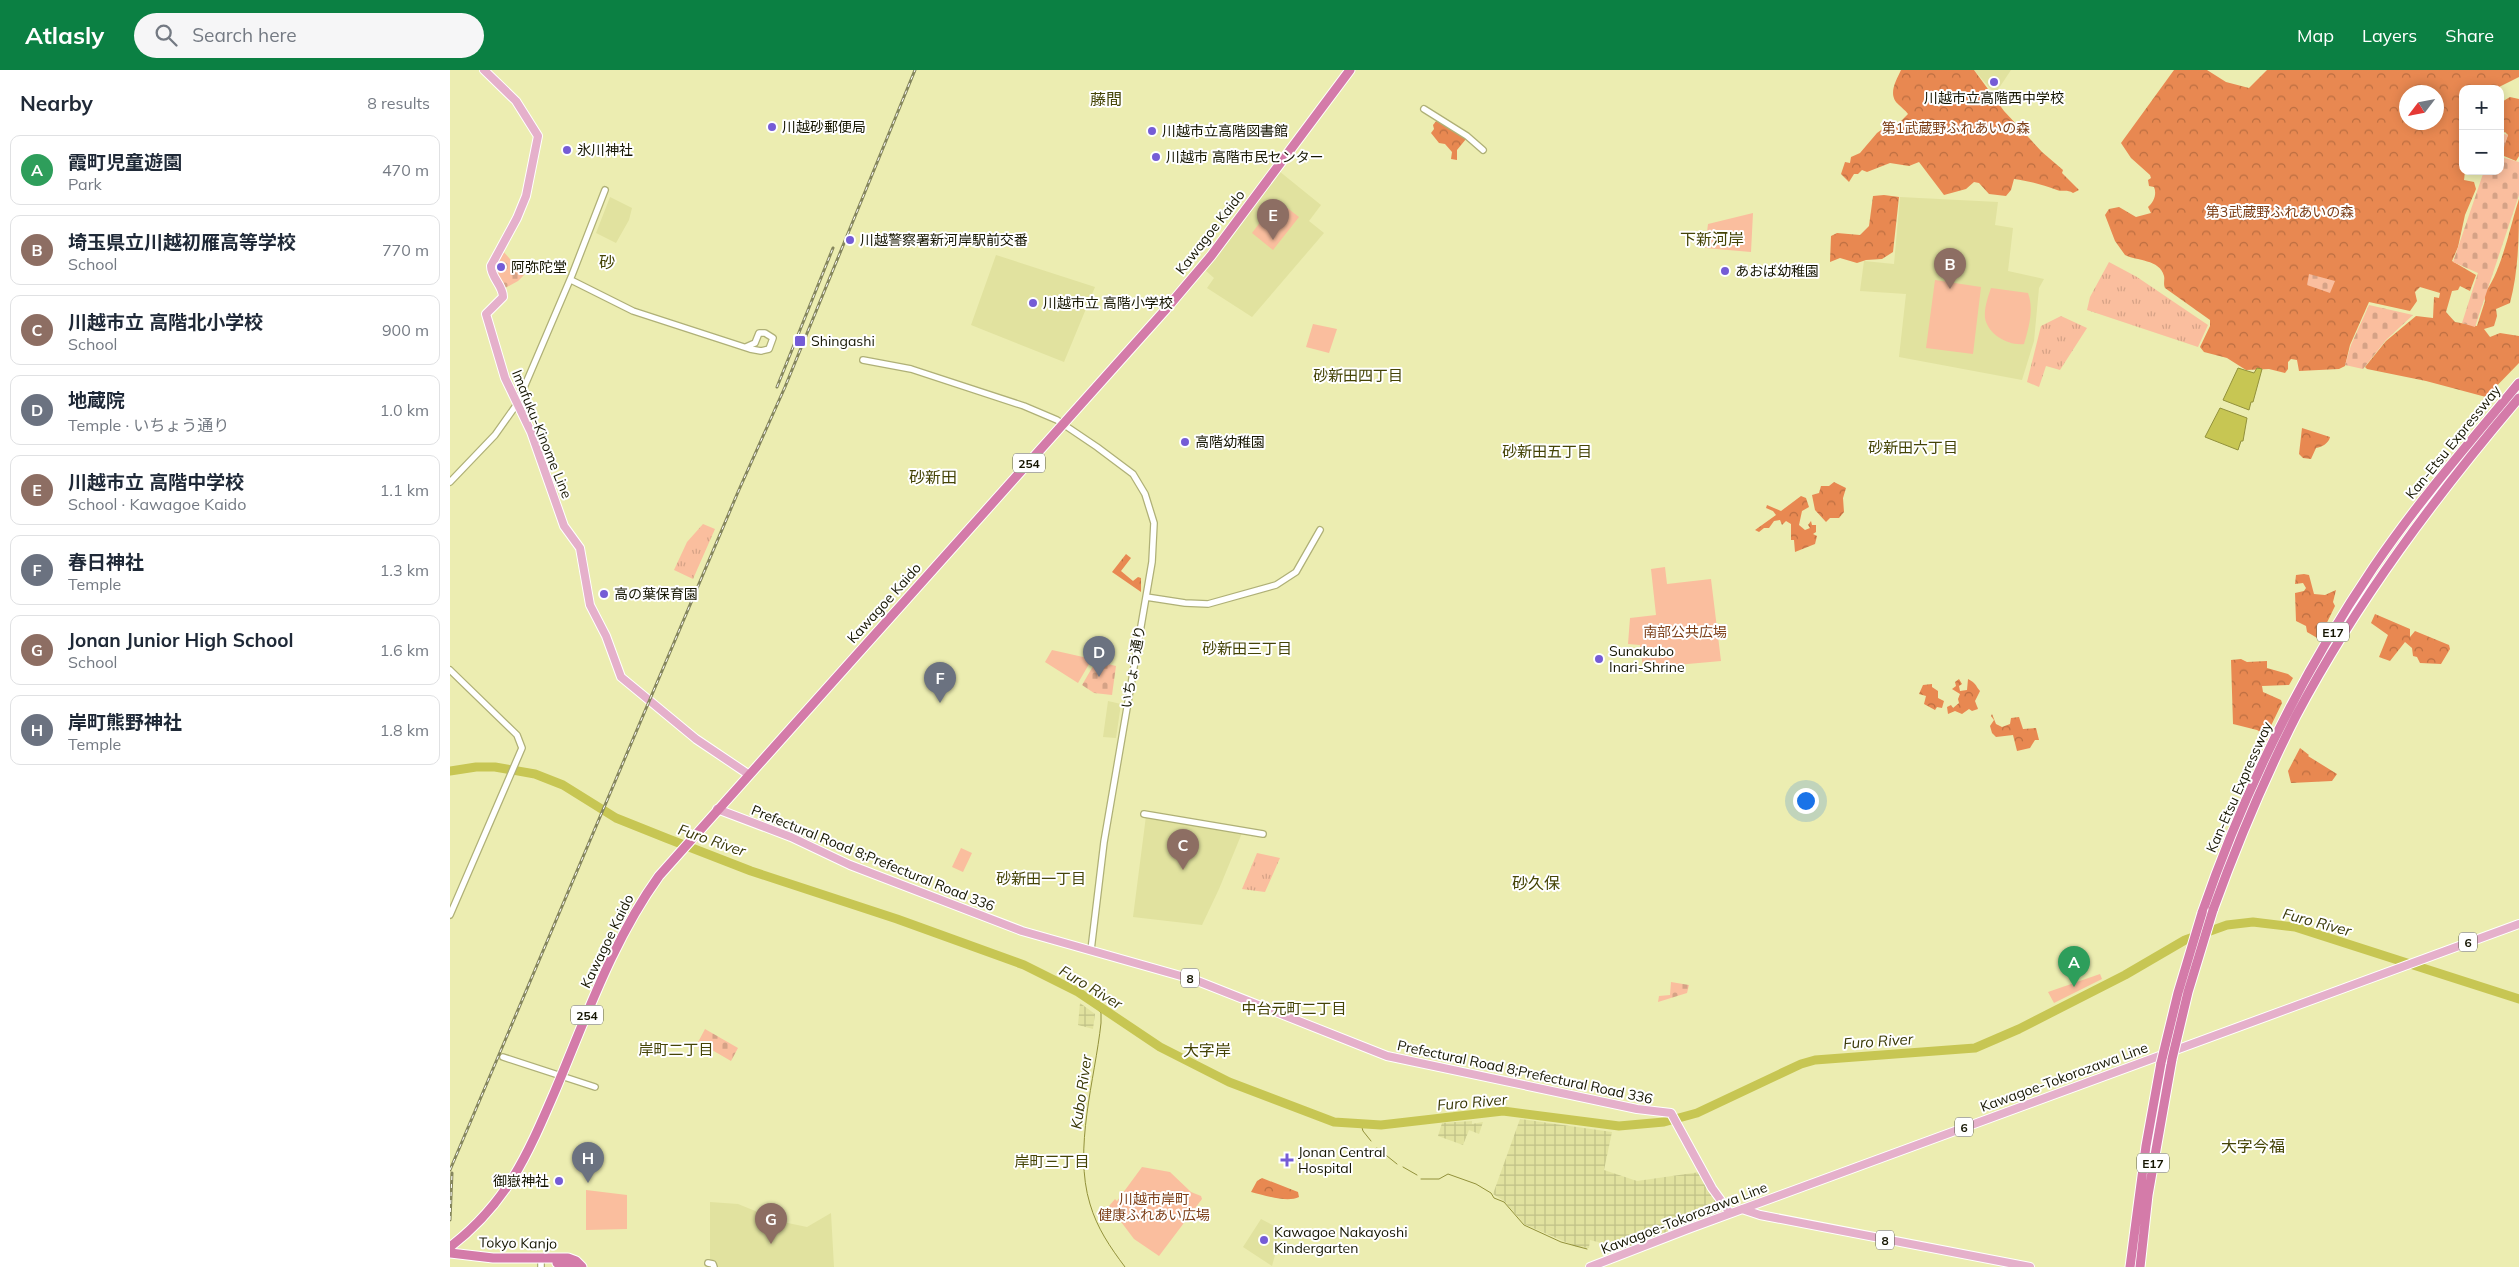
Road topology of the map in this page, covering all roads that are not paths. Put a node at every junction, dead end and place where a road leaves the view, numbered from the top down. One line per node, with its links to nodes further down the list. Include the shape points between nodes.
1 (484, 70): 11 (main road, Imafuku-Kinome Line, via 516,101 538,136 526,196 491,266 503,290 503,298 486,314 505,378)
2 (1350, 70): 12 (highway, Kawagoe Kaido / 254, via 1199,270)
3 (1424, 109): 4 (street)
4 (1483, 150)
5 (605, 190): 6 (street)
6 (570, 280): 7 (street, via 633,311); 11 (street)
7 (746, 347): 7 (street, via 755,343 759,333 773,338 773,344 767,350)
8 (863, 360): 12 (street, いちょう通り, via 930,375 1024,406)
9 (2519, 383): 41 (highway, Kan-Etsu Expressway / E17, bridge, via 2397,535 2318,655 2260,768 2202,913 2176,1003 2146,1146)
10 (2519, 398): 42 (highway, Kan-Etsu Expressway / E17, bridge, via 2453,478 2383,573 2323,668 2248,818 2188,992 2172,1059 2148,1195)
11 (517, 404): 13 (street, via 495,435); 17 (main road, Imafuku-Kinome Line, via 531,432 564,526 580,548 590,605 621,677 696,739)
12 (1063, 424): 15 (street, いちょう通り, via 1132,474 1145,494 1154,516 1155,534); 17 (highway, Kawagoe Kaido / 254)
13 (450, 482)
14 (1320, 530): 15 (street, via 1296,572 1276,586 1208,604 1185,604)
15 (1146, 597): 23 (street, いちょう通り, via 1104,842)
16 (450, 670): 21 (street, via 518,734 522,748)
17 (748, 774): 18 (highway, Kawagoe Kaido / 254)
18 (717, 809): 23 (main road, Prefectural Road 8;Prefectural Road 336 / 8, via 791,837 841,862 1022,932); 25 (highway, Kawagoe Kaido / 254, via 655,881 630,920)
19 (1144, 814): 20 (street)
20 (1263, 834)
21 (450, 915)
22 (2519, 924): 27 (main road, Kawagoe-Tokorozawa Line / 6)
23 (1091, 950): 28 (main road, Prefectural Road 8;Prefectural Road 336 / 8, via 1195,980 1394,1058 1672,1115 1712,1188)
24 (503, 1057): 25 (street)
25 (562, 1075): 26 (street); 29 (highway, 254, via 528,1153 508,1189)
26 (595, 1087)
27 (1742, 1209): 28 (main road, Kawagoe-Tokorozawa Line / 6); 40 (main road, 8)
28 (1730, 1213): 39 (main road, Kawagoe-Tokorozawa Line / 6)
29 (460, 1239): 30 (highway, 254); 32 (highway, via 458,1247)
30 (450, 1247)
31 (450, 1253): 32 (highway, Tokyo Kanjo)
32 (464, 1255): 37 (highway, Tokyo Kanjo, via 568,1258)
33 (450, 1258): 35 (highway, Tokyo Kanjo)
34 (708, 1263): 38 (street)
35 (541, 1265): 36 (highway, Tokyo Kanjo, via 562,1263)
36 (573, 1267)
37 (582, 1267)
38 (714, 1267)
39 (1590, 1267)
40 (2030, 1267)
41 (2130, 1267)
42 (2140, 1267)

